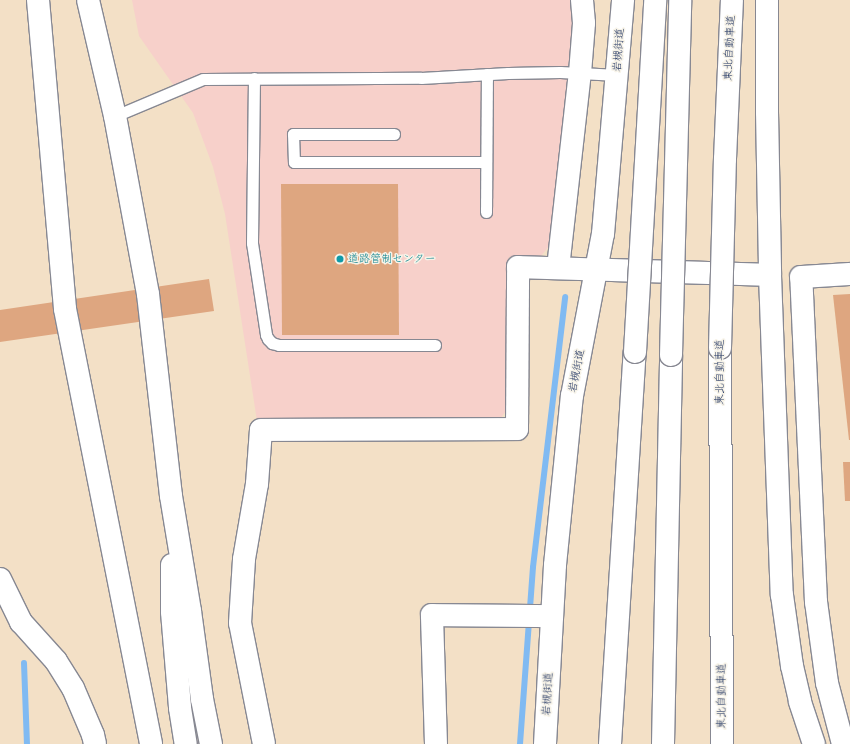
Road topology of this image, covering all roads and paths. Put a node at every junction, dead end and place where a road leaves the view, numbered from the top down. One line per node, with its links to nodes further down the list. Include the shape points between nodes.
1 (582, 0): 9 (main road, via 584,23)
2 (623, 0): 11 (main road, 岩槻街道)
3 (655, 0): 33 (main road, bridge)
4 (680, 0): 34 (main road, bridge)
5 (732, 0): 24 (main road, 東北自動車道, bridge, via 724,159 720,348)
6 (767, 0): 20 (main road)
7 (88, 1): 13 (main road)
8 (37, 6): 27 (main road, via 65,308)
9 (580, 73): 10 (lane); 11 (lane); 17 (main road)
10 (487, 74): 12 (lane, via 421,78); 15 (lane)
11 (618, 75): 18 (main road, 岩槻街道, via 603,234)
12 (254, 78): 13 (lane, via 203,79); 21 (lane, via 252,243 268,339 279,345)
13 (115, 116): 22 (main road, via 148,294)
14 (394, 134): 15 (lane, via 293,134 294,162)
15 (486, 162): 16 (lane)
16 (486, 212)
17 (558, 268): 18 (main road); 30 (main road, via 518,267 517,429 261,430 257,484 244,558 240,623)
18 (596, 269): 20 (main road); 25 (main road, 岩槻街道, via 572,396)
19 (850, 274): 38 (main road, via 801,277 816,602 827,683)
20 (770, 275): 37 (main road, via 782,595 793,673)
21 (435, 346)
22 (171, 496): 28 (main road, via 172,612 180,708); 29 (main road)
23 (0, 579): 26 (main road, via 21,622 56,661 73,688)
24 (722, 595): 35 (main road, 東北自動車道); 36 (main road)
25 (552, 616): 31 (main road, via 432,615); 32 (main road, 岩槻街道)
26 (95, 744)
27 (151, 744)
28 (186, 744)
29 (211, 744)
30 (264, 744)
31 (436, 744)
32 (545, 744)
33 (610, 744)
34 (663, 744)
35 (722, 744)
36 (736, 744)
37 (814, 744)
38 (843, 744)

